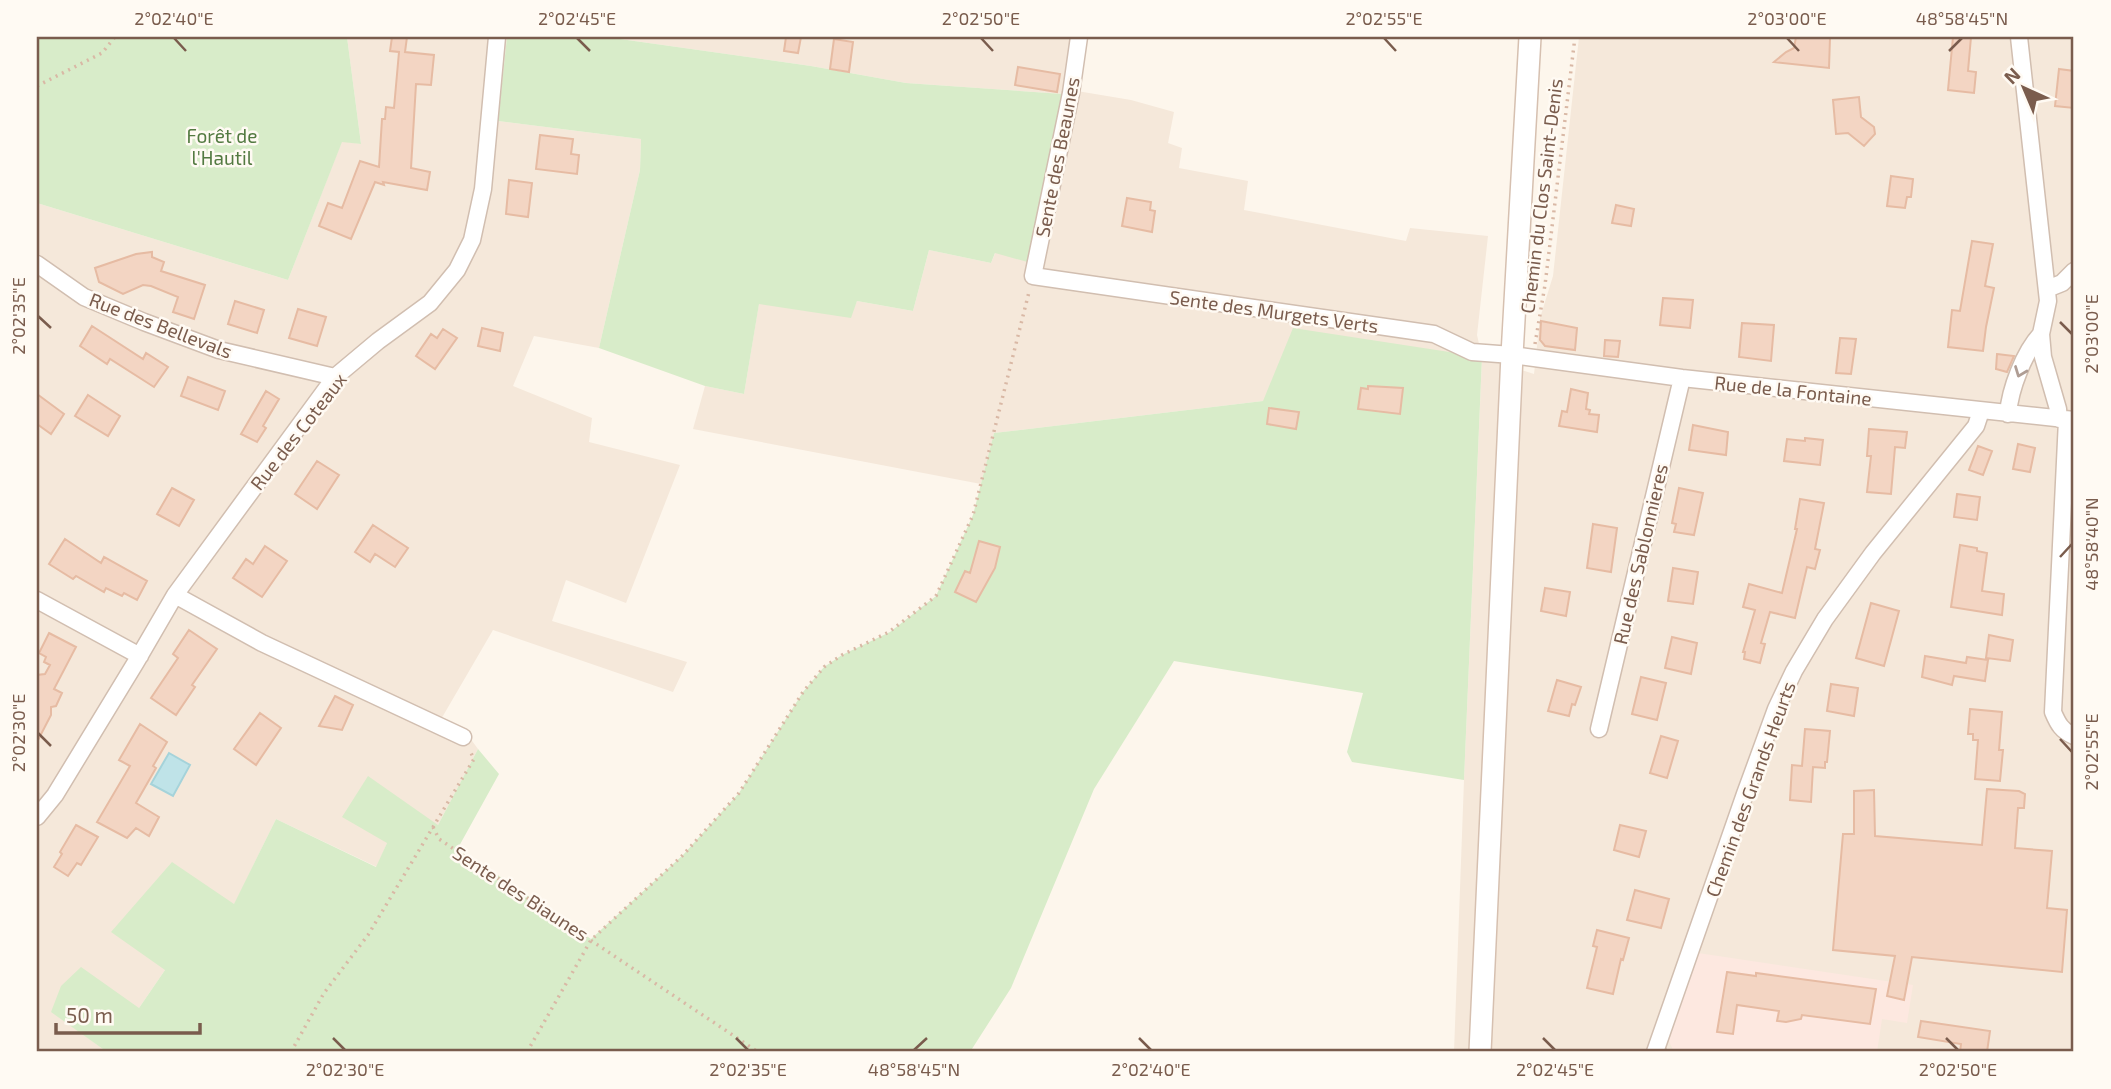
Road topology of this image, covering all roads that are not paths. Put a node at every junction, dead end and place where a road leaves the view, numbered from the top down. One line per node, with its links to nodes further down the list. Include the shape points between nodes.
1 (497, 37): 11 (street, Rue des Coteaux, via 483,189 472,240 457,270 430,303)
2 (1079, 37): 7 (street, Sente des Beaunes)
3 (1530, 37): 10 (main road)
4 (2019, 37): 8 (street)
5 (37, 264): 11 (street, Rue des Bellevals, via 84,297 219,351)
6 (2074, 271): 8 (street, via 2062,284)
7 (1033, 276): 10 (street, Sente des Murgets Verts, via 1434,334 1472,352)
8 (2047, 289): 9 (street)
9 (2041, 334): 14 (street, one-way to 14, via 2028,351); 15 (street, via 2058,409)
10 (1522, 357): 12 (street, Rue de la Fontaine); 23 (main road)
11 (335, 377): 16 (street, Rue des Coteaux)
12 (1682, 378): 13 (street, Rue de la Fontaine); 19 (street, Rue des Sablonnieres)
13 (1980, 411): 14 (street, Rue de la Fontaine); 24 (street, Chemin des Grands Heurts, via 1976,426 1872,553 1794,671 1745,794)
14 (2008, 414): 15 (street, Rue de la Fontaine)
15 (2067, 419): 20 (street, via 2053,712 2059,726)
16 (175, 595): 18 (street, Rue des Coteaux); 21 (street, via 262,643)
17 (37, 600): 18 (street)
18 (140, 656): 22 (street, Rue des Coteaux)
19 (1599, 729)
20 (2074, 736)
21 (463, 737)
22 (37, 817)
23 (1480, 1052)
24 (1657, 1052)

